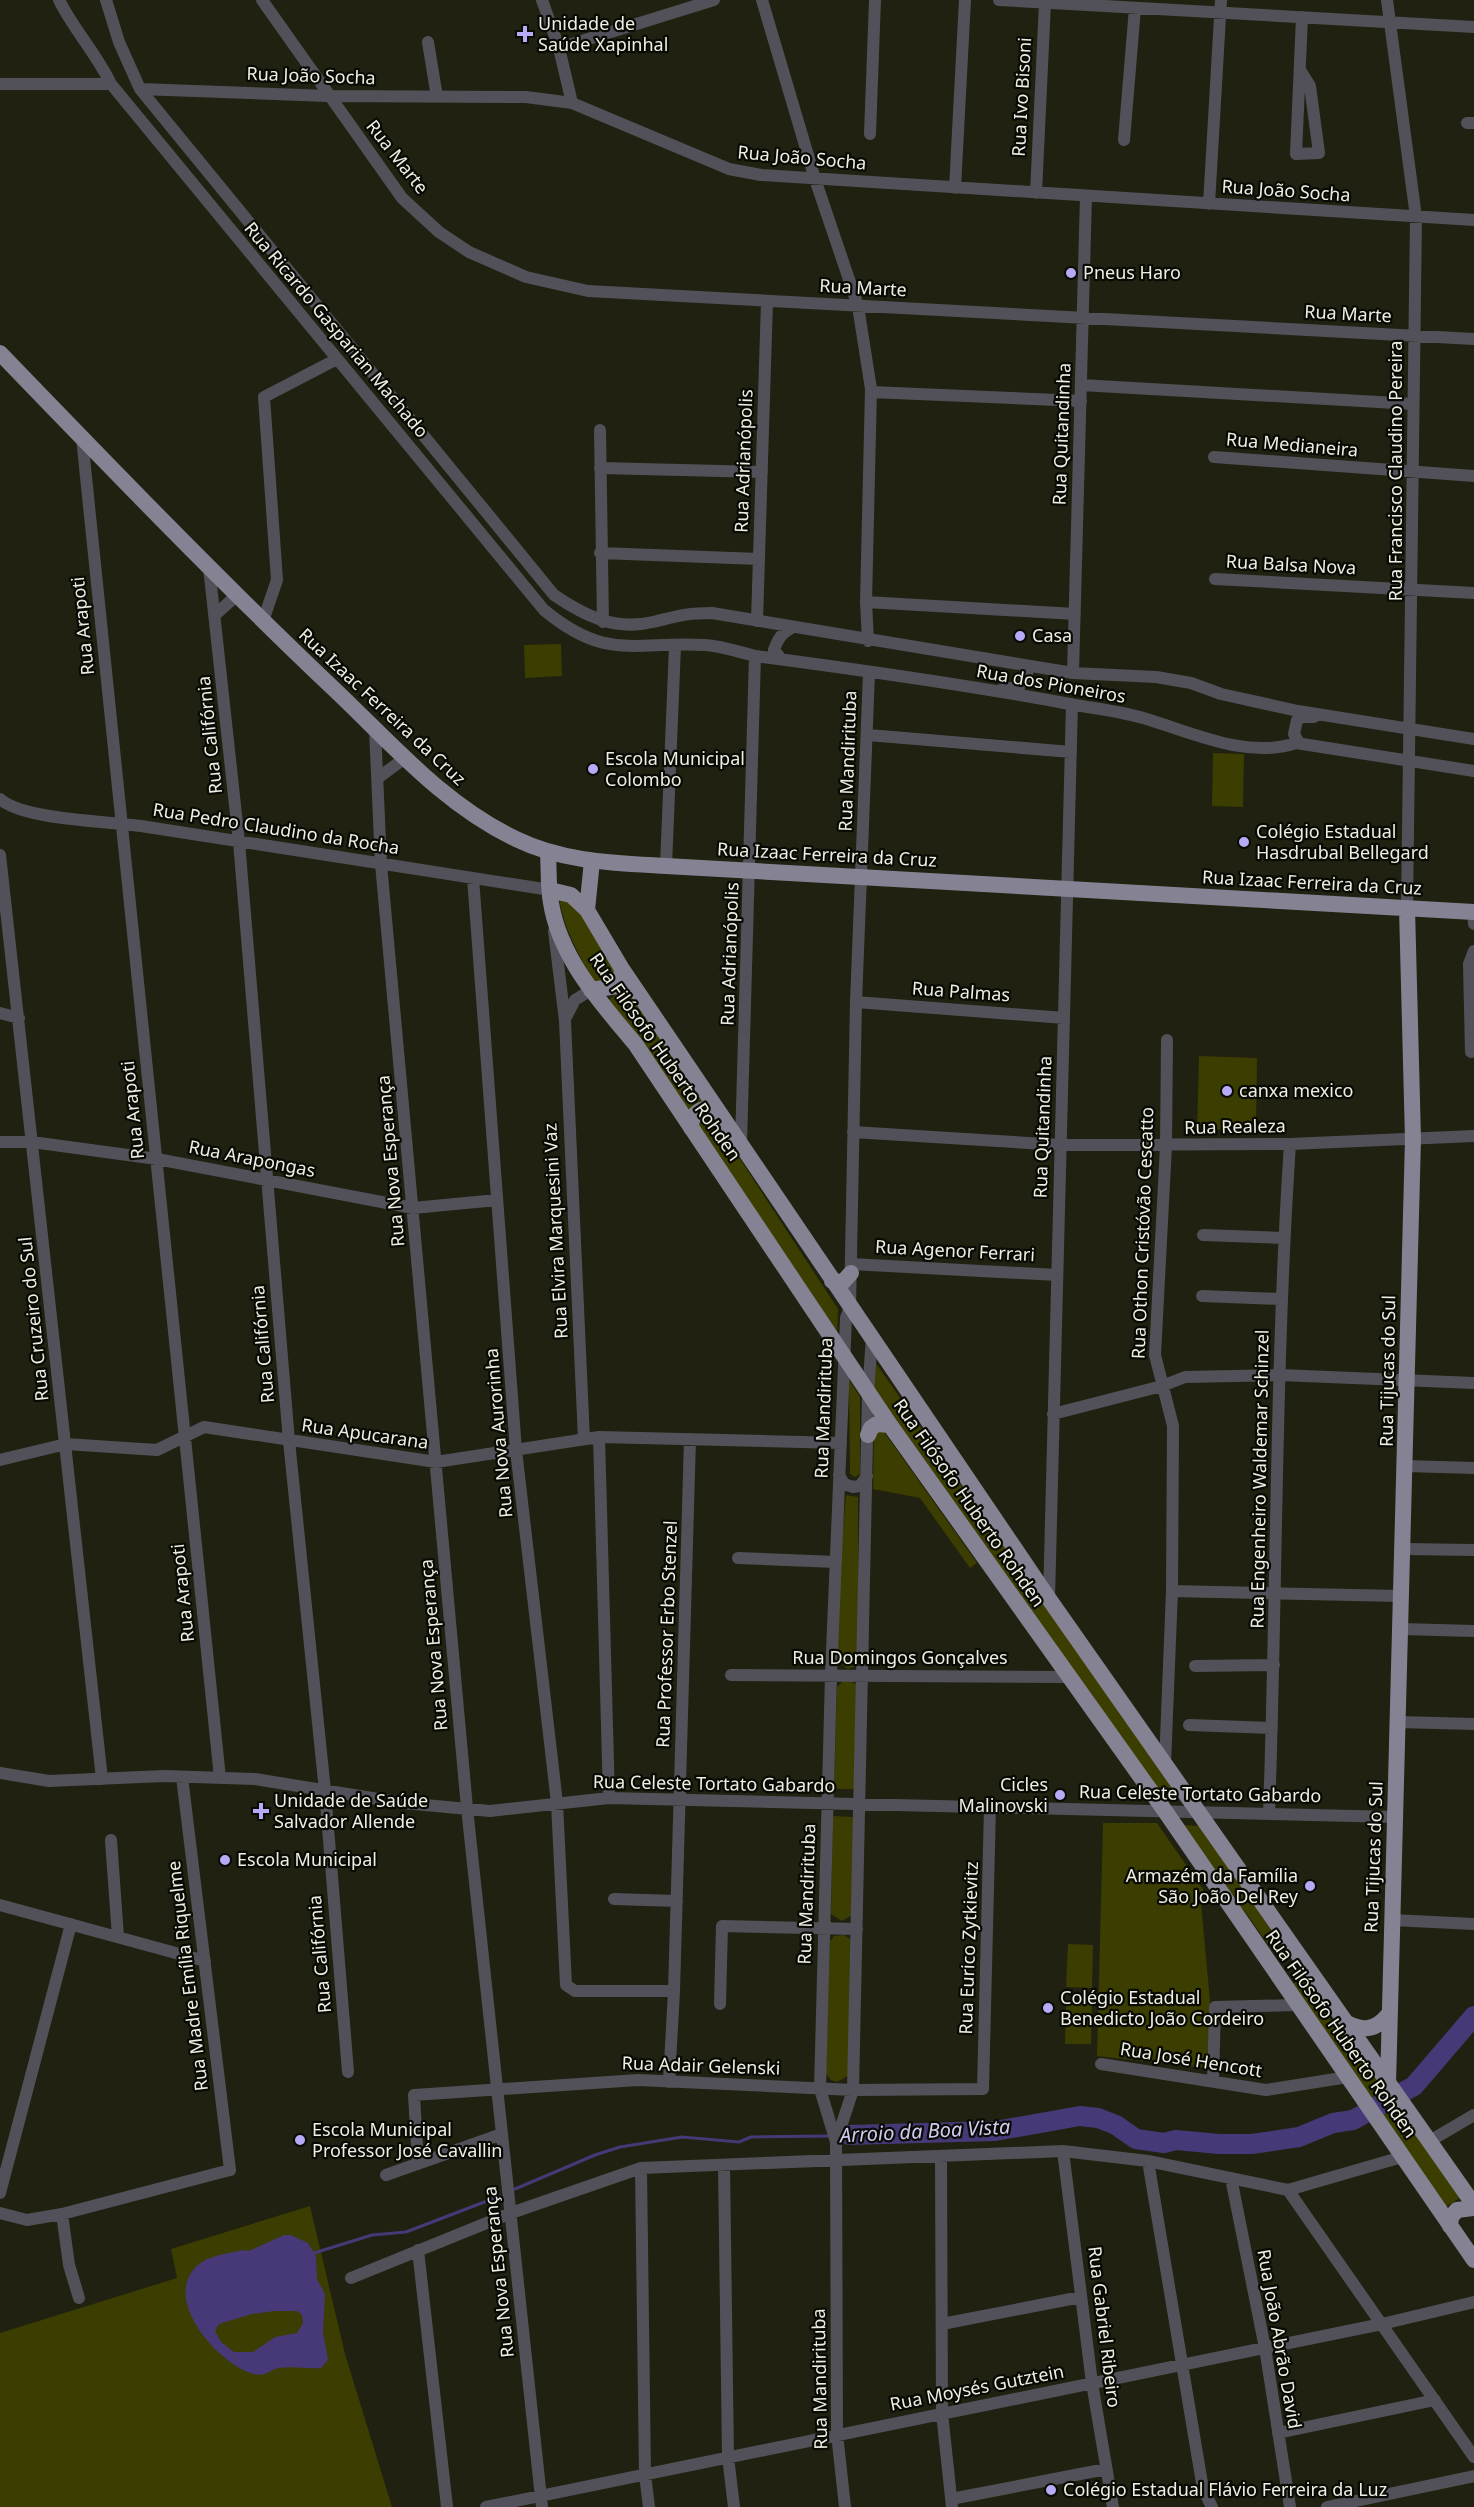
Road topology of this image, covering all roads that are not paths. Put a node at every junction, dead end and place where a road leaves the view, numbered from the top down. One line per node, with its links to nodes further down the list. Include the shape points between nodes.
1 (59, 0): 21 (street, Rua Ricardo Gasparian Machado)
2 (106, 0): 22 (street, Rua Ricardo Gasparian Machado)
3 (263, 0): 23 (street, Rua Marte)
4 (542, 0): 18 (street)
5 (714, 0): 18 (street)
6 (762, 0): 28 (street)
7 (875, 0): 26 (street)
8 (965, 0): 29 (street)
9 (999, 0): 11 (street)
10 (1387, 0): 15 (street, Rua Francisco Claudino Pereira)
11 (1045, 3): 13 (street); 30 (street, Rua Ivo Bisoni)
12 (1221, 6): 13 (street); 14 (street); 32 (street)
13 (1135, 8): 27 (street)
14 (1302, 17): 15 (street); 19 (street)
15 (1390, 22): 16 (street); 33 (street, Rua Francisco Claudino Pereira)
16 (1474, 27)
17 (428, 42): 24 (street)
18 (559, 48): 25 (street)
19 (1300, 70): 19 (street, via 1296,154 1319,153 1310,86)
20 (0, 84): 21 (street)
21 (111, 84): 41 (street, Rua Ricardo Gasparian Machado)
22 (140, 89): 23 (street, Rua João Socha); 65 (street, Rua Ricardo Gasparian Machado, via 554,596 581,614)
23 (328, 96): 24 (street, Rua João Socha); 35 (street, Rua Marte, via 402,198 439,232 469,252 526,277 588,291)
24 (438, 97): 25 (street, Rua João Socha)
25 (572, 103): 28 (street, Rua João Socha, via 729,169)
26 (870, 134)
27 (1124, 140)
28 (815, 179): 29 (street, Rua João Socha); 36 (street)
29 (955, 188): 30 (street, Rua João Socha)
30 (1036, 193): 31 (street, Rua João Socha)
31 (1086, 196): 32 (street, Rua João Socha); 37 (street, Rua Quitandinha)
32 (1209, 204): 33 (street, Rua João Socha)
33 (1416, 217): 34 (street, Rua João Socha); 38 (street, Rua Francisco Claudino Pereira)
34 (1474, 220)
35 (767, 301): 36 (street, Rua Marte); 50 (street, Rua Adrianópolis)
36 (858, 306): 37 (street, Rua Marte); 43 (street)
37 (1083, 318): 38 (street, Rua Marte); 42 (street, Rua Quitandinha)
38 (1415, 336): 39 (street, Rua Marte); 45 (street, Rua Francisco Claudino Pereira)
39 (1474, 339)
40 (0, 353): 47 (main road, Rua Izaac Ferreira da Cruz)
41 (337, 359): 63 (street, via 264,398 277,580); 69 (street, Rua Ricardo Gasparian Machado, via 544,610 565,628 588,639)
42 (1081, 385): 44 (street, Rua Quitandinha); 45 (street)
43 (871, 392): 44 (street); 60 (street)
44 (1081, 401): 62 (street, Rua Quitandinha)
45 (1413, 404): 51 (street, Rua Francisco Claudino Pereira)
46 (600, 430): 49 (street)
47 (82, 438): 55 (main road, Rua Izaac Ferreira da Cruz); 90 (street, Rua Arapoti)
48 (1214, 457): 51 (street, Rua Medianeira)
49 (600, 468): 50 (street); 53 (street)
50 (762, 472): 54 (street, Rua Adrianópolis)
51 (1414, 472): 52 (street, Rua Medianeira); 57 (street, Rua Francisco Claudino Pereira)
52 (1474, 476)
53 (600, 553): 54 (street); 65 (street)
54 (759, 559): 64 (street, Rua Adrianópolis)
55 (209, 567): 59 (main road, Rua Izaac Ferreira da Cruz); 61 (street, Rua Califórnia)
56 (1215, 579): 57 (street, Rua Balsa Nova)
57 (1413, 590): 58 (street, Rua Balsa Nova); 80 (street, Rua Francisco Claudino Pereira)
58 (1474, 594)
59 (236, 596): 61 (street); 63 (main road, Rua Izaac Ferreira da Cruz)
60 (866, 602): 62 (street); 68 (street)
61 (216, 614): 91 (street, Rua Califórnia)
62 (1075, 614): 75 (street, Rua Quitandinha)
63 (262, 621): 79 (main road, Rua Izaac Ferreira da Cruz)
64 (758, 621): 66 (street, Rua dos Pioneiros, via 712,613 681,613 653,622); 67 (street, Rua dos Pioneiros)
65 (603, 622): 66 (street, Rua Ricardo Gasparian Machado)
66 (622, 625)
67 (793, 627): 68 (street, Rua dos Pioneiros); 72 (street, via 777,640 774,650)
68 (868, 641): 73 (street, Rua dos Pioneiros)
69 (618, 646): 70 (street, Rua dos Pioneiros)
70 (675, 646): 71 (street, Rua dos Pioneiros, via 708,645); 96 (street)
71 (755, 656): 72 (street, Rua dos Pioneiros); 97 (street, Rua Adrianópolis)
72 (781, 659): 74 (street, Rua dos Pioneiros)
73 (1027, 666): 75 (street, Rua dos Pioneiros); 76 (street, via 1027,675 1019,687)
74 (869, 673): 76 (street, Rua dos Pioneiros); 81 (street, Rua Mandirituba)
75 (1073, 673): 78 (street, Rua dos Pioneiros, via 1173,680 1298,711)
76 (965, 687): 77 (street, Rua dos Pioneiros)
77 (1072, 704): 83 (street, Rua dos Pioneiros, via 1149,719 1216,741 1252,747); 84 (street, Rua Quitandinha)
78 (1348, 719): 80 (street, Rua dos Pioneiros); 83 (street, via 1303,717 1294,726)
79 (375, 729): 85 (main road, Rua Izaac Ferreira da Cruz); 88 (street, Rua Nova Esperança)
80 (1411, 729): 82 (street, Rua dos Pioneiros); 86 (street, Rua Tijucas do Sul)
81 (868, 735): 84 (street); 98 (street, Rua Mandirituba)
82 (1474, 739)
83 (1299, 743): 86 (street, Rua dos Pioneiros)
84 (1071, 752): 100 (street, Rua Quitandinha)
85 (405, 758): 88 (street); 92 (main road, Rua Izaac Ferreira da Cruz, via 476,817)
86 (1411, 761): 87 (street, Rua dos Pioneiros); 102 (street, Rua Tijucas do Sul)
87 (1474, 771)
88 (378, 778): 95 (street, Rua Nova Esperança)
89 (0, 799): 90 (street, Rua Pedro Claudino da Rocha, via 8,806 45,815)
90 (121, 823): 91 (street, Rua Pedro Claudino da Rocha); 127 (street, Rua Arapoti)
91 (239, 842): 95 (street, Rua Pedro Claudino da Rocha); 128 (street, Rua Califórnia)
92 (548, 853): 94 (main road, Rua Izaac Ferreira da Cruz); 101 (main road, Rua Filósofo Huberto Rohden)
93 (0, 855): 110 (street, Rua Cruzeiro do Sul)
94 (592, 861): 96 (main road, Rua Izaac Ferreira da Cruz); 103 (main road)
95 (381, 864): 99 (street, Rua Pedro Claudino da Rocha); 130 (street, Rua Nova Esperança)
96 (666, 866): 97 (main road, Rua Izaac Ferreira da Cruz)
97 (751, 869): 98 (main road, Rua Izaac Ferreira da Cruz); 115 (street, Rua Adrianópolis)
98 (861, 876): 100 (main road, Rua Izaac Ferreira da Cruz); 108 (street, Rua Mandirituba)
99 (473, 878): 101 (street, Rua Pedro Claudino da Rocha); 129 (street, Rua Nova Aurorinha)
100 (1067, 888): 102 (main road, Rua Izaac Ferreira da Cruz); 111 (street, Rua Quitandinha)
101 (550, 898): 103 (main road, via 571,895); 107 (main road, Rua Filósofo Huberto Rohden, via 566,946); 112 (street, Rua Elvira Marquesini Vaz)
102 (1407, 908): 104 (main road, Rua Izaac Ferreira da Cruz); 120 (main road, Rua Tijucas do Sul)
103 (587, 910): 106 (main road, Rua Filósofo Huberto Rohden)
104 (1474, 916)
105 (1474, 951): 114 (street, via 1468,964)
106 (622, 969): 107 (main road, via 617,986); 116 (main road, Rua Filósofo Huberto Rohden)
107 (591, 990): 112 (street, via 569,1007); 117 (main road, Rua Filósofo Huberto Rohden, via 636,1046)
108 (856, 1002): 111 (street, Rua Palmas); 118 (street, Rua Mandirituba)
109 (0, 1013): 110 (street)
110 (19, 1018): 122 (street, Rua Cruzeiro do Sul)
111 (1064, 1018): 125 (street, Rua Quitandinha)
112 (565, 1021): 151 (street, Rua Elvira Marquesini Vaz)
113 (1167, 1040): 126 (street, Rua Othon Cristóvão Cescatto)
114 (1471, 1052)
115 (742, 1110): 116 (street, via 734,1115); 123 (street, Rua Adrianópolis)
116 (719, 1112): 117 (main road, via 699,1110 692,1118); 123 (main road, Rua Filósofo Huberto Rohden)
117 (691, 1128): 140 (main road, Rua Filósofo Huberto Rohden)
118 (853, 1132): 125 (street, Rua Realeza); 133 (street, Rua Mandirituba)
119 (1474, 1136): 120 (street, Rua Realeza)
120 (1413, 1139): 124 (street, Rua Realeza); 142 (main road, Rua Tijucas do Sul)
121 (0, 1142): 122 (street, Rua Arapongas)
122 (32, 1142): 127 (street, Rua Arapongas); 155 (street, Rua Cruzeiro do Sul)
123 (741, 1143): 135 (main road, Rua Filósofo Huberto Rohden)
124 (1290, 1144): 126 (street, Rua Realeza); 132 (street, Rua Engenheiro Waldemar Schinzel)
125 (1060, 1145): 126 (street, Rua Realeza); 134 (street, Rua Quitandinha)
126 (1166, 1146): 144 (street, Rua Othon Cristóvão Cescatto, via 1155,1355)
127 (157, 1159): 128 (street, Rua Arapongas); 149 (street, Rua Arapoti)
128 (268, 1181): 130 (street, Rua Arapongas); 153 (street, Rua Califórnia)
129 (497, 1200): 130 (street, Rua Arapongas); 156 (street, Rua Nova Aurorinha)
130 (413, 1208): 158 (street, Rua Nova Esperança)
131 (1203, 1235): 132 (street)
132 (1284, 1238): 137 (street, Rua Engenheiro Waldemar Schinzel)
133 (851, 1269): 134 (street, Rua Agenor Ferrari); 135 (main road, via 843,1282); 138 (street, Rua Mandirituba)
134 (1057, 1275): 146 (street, Rua Quitandinha)
135 (831, 1281): 138 (main road, Rua Filósofo Huberto Rohden)
136 (1202, 1296): 137 (street)
137 (1281, 1299): 141 (street, Rua Engenheiro Waldemar Schinzel)
138 (850, 1307): 139 (main road, Rua Filósofo Huberto Rohden); 140 (street, Rua Mandirituba)
139 (872, 1335): 145 (street, Rua Mandirituba); 168 (main road, Rua Filósofo Huberto Rohden)
140 (844, 1358): 145 (main road, Rua Filósofo Huberto Rohden); 154 (street, Rua Mandirituba)
141 (1280, 1375): 142 (street); 144 (street, via 1185,1377); 170 (street, Rua Engenheiro Waldemar Schinzel)
142 (1407, 1382): 143 (street); 159 (main road, Rua Tijucas do Sul)
143 (1474, 1383)
144 (1162, 1386): 146 (street); 169 (street, Rua Othon Cristóvão Cescatto, via 1173,1426)
145 (868, 1394): 147 (main road, Rua Filósofo Huberto Rohden); 148 (street, Rua Mandirituba)
146 (1053, 1414): 165 (street, Rua Quitandinha)
147 (890, 1425): 148 (main road, via 877,1424); 180 (main road, Rua Filósofo Huberto Rohden)
148 (868, 1435): 162 (street, Rua Mandirituba)
149 (184, 1436): 153 (street, Rua Apucarana, via 204,1428 217,1428); 155 (street, Rua Apucarana, via 157,1450); 190 (street, Rua Arapoti)
150 (599, 1437): 151 (street, Rua Apucarana); 152 (street, Rua Apucarana); 193 (street)
151 (584, 1439): 156 (street, Rua Apucarana)
152 (690, 1439): 154 (street, Rua Apucarana); 194 (street, Rua Professor Erbo Stenzel)
153 (289, 1441): 158 (street, Rua Apucarana); 192 (street, Rua Califórnia)
154 (841, 1443): 161 (street, Rua Mandirituba)
155 (66, 1444): 157 (street, Rua Apucarana); 191 (street, Rua Cruzeiro do Sul)
156 (516, 1450): 158 (street, Rua Apucarana); 195 (street, Rua Nova Aurorinha)
157 (0, 1460)
158 (436, 1462): 199 (street, Rua Nova Esperança)
159 (1405, 1466): 160 (street); 163 (main road, Rua Tijucas do Sul)
160 (1474, 1468)
161 (839, 1475): 162 (street, via 844,1484 853,1487 860,1486); 167 (street, Rua Mandirituba)
162 (867, 1476): 179 (street, Rua Mandirituba)
163 (1403, 1549): 164 (street); 171 (main road, Rua Tijucas do Sul)
164 (1474, 1550)
165 (1050, 1551): 168 (street, via 1043,1569); 172 (street, Rua Quitandinha)
166 (738, 1558): 167 (street)
167 (836, 1562): 178 (street, Rua Mandirituba)
168 (1030, 1571): 172 (main road, Rua Filósofo Huberto Rohden)
169 (1173, 1591): 170 (street); 181 (street, Rua Othon Cristóvão Cescatto)
170 (1276, 1595): 171 (street); 175 (street, Rua Engenheiro Waldemar Schinzel)
171 (1401, 1596): 173 (main road, Rua Tijucas do Sul)
172 (1049, 1599): 186 (main road, Rua Filósofo Huberto Rohden)
173 (1401, 1629): 174 (street); 182 (main road, Rua Tijucas do Sul)
174 (1474, 1630)
175 (1274, 1665): 176 (street); 185 (street, Rua Engenheiro Waldemar Schinzel)
176 (1195, 1666)
177 (731, 1675): 178 (street, Rua Domingos Gonçalves)
178 (831, 1675): 179 (street, Rua Domingos Gonçalves); 196 (street, Rua Mandirituba)
179 (864, 1676): 180 (street, Rua Domingos Gonçalves); 197 (street, Rua Mandirituba)
180 (1068, 1677): 200 (main road, Rua Filósofo Huberto Rohden)
181 (1168, 1713): 186 (street, via 1160,1730); 187 (street, Rua Othon Cristóvão Cescatto)
182 (1398, 1722): 183 (street); 203 (main road, Rua Tijucas do Sul)
183 (1474, 1724)
184 (1189, 1725): 185 (street)
185 (1272, 1728): 202 (street, Rua Engenheiro Waldemar Schinzel)
186 (1143, 1734): 187 (main road, Rua Filósofo Huberto Rohden)
187 (1165, 1764): 201 (main road, Rua Filósofo Huberto Rohden)
188 (0, 1773): 191 (street, Rua Celeste Tortato Gabardo, via 49,1781)
189 (182, 1777): 190 (street, Rua Celeste Tortato Gabardo); 191 (street, Rua Celeste Tortato Gabardo); 216 (street, Rua Madre Emília Riquelme)
190 (220, 1778): 192 (street, Rua Celeste Tortato Gabardo, via 255,1779)
191 (102, 1779)
192 (325, 1791): 199 (street, Rua Celeste Tortato Gabardo); 225 (street, Rua Califórnia)
193 (609, 1798): 194 (street, Rua Celeste Tortato Gabardo); 195 (street, Rua Celeste Tortato Gabardo)
194 (680, 1800): 196 (street, Rua Celeste Tortato Gabardo); 206 (street, Rua Professor Erbo Stenzel)
195 (557, 1803): 199 (street, Rua Celeste Tortato Gabardo, via 490,1811); 219 (street, Rua Nova Aurorinha, via 566,1984 575,1991)
196 (828, 1803): 197 (street, Rua Celeste Tortato Gabardo); 211 (street, Rua Mandirituba)
197 (860, 1804): 198 (street, Rua Celeste Tortato Gabardo); 212 (street, Rua Mandirituba)
198 (990, 1807): 200 (street, Rua Celeste Tortato Gabardo); 231 (street, Rua Eurico Zytkievitz)
199 (467, 1808): 233 (street, Rua Nova Esperança)
200 (1165, 1811): 201 (street, Rua Celeste Tortato Gabardo); 215 (main road, Rua Filósofo Huberto Rohden)
201 (1200, 1812): 202 (street, Rua Celeste Tortato Gabardo); 214 (main road, Rua Filósofo Huberto Rohden)
202 (1269, 1814): 203 (street, Rua Celeste Tortato Gabardo)
203 (1395, 1817): 208 (main road, Rua Tijucas do Sul)
204 (111, 1840): 213 (street)
205 (614, 1899): 206 (street)
206 (677, 1901): 219 (street, Rua Professor Erbo Stenzel)
207 (0, 1905): 209 (street)
208 (1392, 1920): 210 (street); 222 (main road, Rua Tijucas do Sul)
209 (71, 1924): 213 (street); 249 (street)
210 (1474, 1924)
211 (825, 1928): 212 (street); 220 (street, via 722,1926); 230 (street, Rua Mandirituba)
212 (857, 1929): 232 (street, Rua Mandirituba)
213 (118, 1937): 216 (street)
214 (1289, 1942): 215 (main road, via 1286,1959 1273,1962); 217 (main road, Rua Filósofo Huberto Rohden)
215 (1265, 1958): 218 (main road, Rua Filósofo Huberto Rohden)
216 (205, 1961): 253 (street, Rua Madre Emília Riquelme, via 230,2170)
217 (1308, 1970): 218 (main road, via 1292,1972); 223 (main road, Rua Filósofo Huberto Rohden)
218 (1286, 1987): 221 (main road, Rua Filósofo Huberto Rohden)
219 (674, 1991): 228 (street, Rua Professor Erbo Stenzel)
220 (720, 2004)
221 (1298, 2005): 226 (main road, Rua Filósofo Huberto Rohden); 227 (street, via 1215,2007)
222 (1388, 2015): 223 (main road, via 1382,2023 1363,2029); 229 (main road, Rua Tijucas do Sul)
223 (1345, 2022): 229 (main road, Rua Filósofo Huberto Rohden)
224 (1101, 2064): 227 (street, Rua José Hencott)
225 (348, 2072)
226 (1348, 2077): 227 (street, Rua José Hencott, via 1266,2090); 240 (main road, Rua Filósofo Huberto Rohden)
227 (1213, 2080)
228 (669, 2082): 230 (street, Rua Adair Gelenski); 233 (street, Rua Adair Gelenski, via 638,2079)
229 (1389, 2085): 237 (main road)
230 (820, 2089): 232 (street, Rua Adair Gelenski); 236 (street, Rua Mandirituba)
231 (983, 2089): 232 (street, Rua Adair Gelenski)
232 (853, 2090): 236 (street, Rua Mandirituba)
233 (497, 2091): 235 (street, Rua Nova Esperança); 243 (street, Rua Adair Gelenski, via 414,2095)
234 (1474, 2115): 237 (street)
235 (502, 2134): 243 (street); 252 (street, Rua Nova Esperança)
236 (836, 2142): 241 (street, Rua Mandirituba)
237 (1428, 2142): 250 (main road)
238 (1063, 2151): 239 (street); 242 (street); 258 (street, Rua Gabriel Ribeiro)
239 (941, 2156): 241 (street); 261 (street)
240 (1402, 2157): 248 (street); 254 (main road)
241 (836, 2160): 244 (street); 269 (street, Rua Mandirituba)
242 (1148, 2161): 247 (street); 264 (street)
243 (418, 2164): 246 (street)
244 (724, 2165): 245 (street); 270 (street)
245 (641, 2168): 252 (street); 273 (street)
246 (386, 2175)
247 (1231, 2178): 248 (street); 263 (street, Rua João Abrão David)
248 (1288, 2190): 262 (street)
249 (0, 2193)
250 (1474, 2206): 254 (main road, via 1457,2210)
251 (0, 2213): 253 (street, via 27,2220)
252 (511, 2213): 255 (street); 275 (street, Rua Nova Esperança)
253 (62, 2214): 259 (street, via 69,2265)
254 (1450, 2226): 256 (main road)
255 (418, 2250): 257 (street); 277 (street)
256 (1474, 2260)
257 (351, 2278)
258 (1081, 2297): 261 (street); 265 (street, Rua Gabriel Ribeiro)
259 (79, 2298)
260 (1474, 2302): 262 (street, Rua Moysés Gutztein)
261 (942, 2324): 267 (street)
262 (1382, 2324): 263 (street, Rua Moysés Gutztein); 266 (street)
263 (1265, 2348): 264 (street, Rua Moysés Gutztein); 268 (street, Rua João Abrão David)
264 (1181, 2365): 265 (street, Rua Moysés Gutztein); 283 (street, via 1203,2489)
265 (1092, 2383): 267 (street, Rua Moysés Gutztein); 272 (street, Rua Gabriel Ribeiro)
266 (1435, 2400): 268 (street); 271 (street)
267 (942, 2413): 269 (street, Rua Moysés Gutztein); 276 (street)
268 (1278, 2433): 284 (street, Rua João Abrão David)
269 (837, 2434): 270 (street, Rua Moysés Gutztein); 281 (street, Rua Mandirituba)
270 (728, 2457): 273 (street, Rua Moysés Gutztein); 280 (street)
271 (1474, 2457)
272 (1106, 2469): 276 (street); 282 (street, Rua Gabriel Ribeiro)
273 (645, 2475): 275 (street, Rua Moysés Gutztein); 279 (street)
274 (1474, 2476): 285 (street)
275 (542, 2502): 278 (street, Rua Moysés Gutztein)
276 (951, 2503)
277 (447, 2507)
278 (486, 2507)
279 (649, 2507)
280 (734, 2507)
281 (845, 2507)
282 (1113, 2507)
283 (1212, 2507)
284 (1290, 2507)
285 (1327, 2507)

